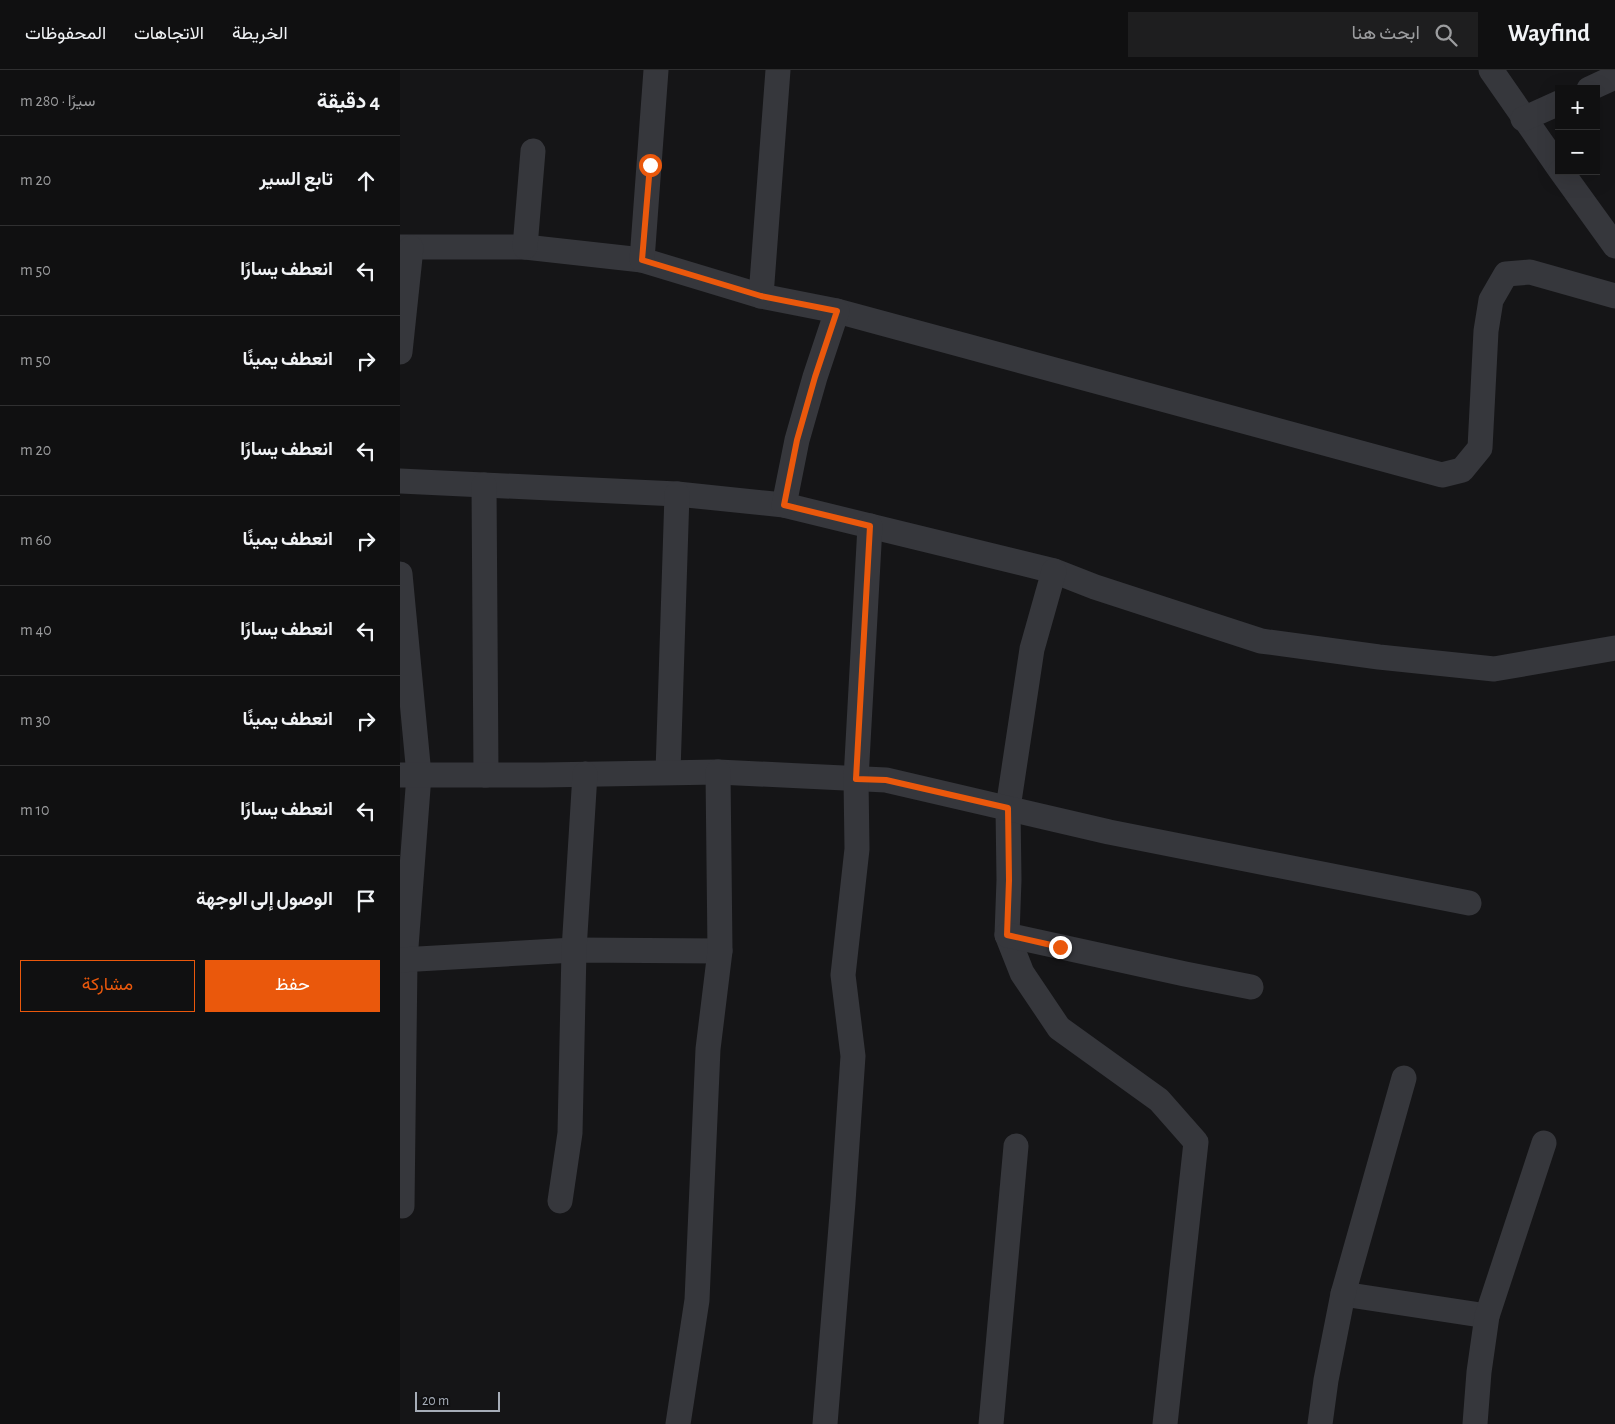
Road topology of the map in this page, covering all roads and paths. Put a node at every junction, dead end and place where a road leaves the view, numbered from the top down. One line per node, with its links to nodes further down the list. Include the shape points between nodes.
1 (656, 70): 14 (street)
2 (778, 70): 15 (street)
3 (1491, 70): 7 (street)
4 (1615, 76): 5 (street)
5 (1597, 85)
6 (1555, 105): 7 (street)
7 (1524, 119): 9 (street)
8 (533, 151): 12 (street)
9 (1555, 162)
10 (1564, 175): 11 (street)
11 (1615, 246)
12 (525, 247): 13 (street); 14 (street)
13 (405, 248): 18 (street)
14 (642, 260): 15 (street)
15 (761, 296): 17 (street)
16 (1615, 296): 17 (street, via 1530,272 1506,274 1491,300 1486,331 1480,448 1462,470 1442,475)
17 (837, 311): 22 (street, via 797,440)
18 (400, 352)
19 (400, 481): 20 (street)
20 (484, 486): 21 (street); 31 (street)
21 (677, 494): 22 (street); 27 (street)
22 (784, 505): 23 (street)
23 (870, 526): 24 (street); 32 (street)
24 (1054, 571): 26 (street, via 1261,641 1494,669); 33 (street, via 1032,649)
25 (400, 574): 30 (street)
26 (1615, 648)
27 (668, 772): 28 (street); 29 (street)
28 (718, 772): 32 (street); 37 (street)
29 (584, 774): 31 (street); 36 (street)
30 (410, 775): 31 (street); 38 (street)
31 (486, 775)
32 (856, 779): 33 (street, via 886,780); 48 (street, via 857,849 843,974 852,1056)
33 (1008, 808): 34 (street, via 1109,832); 35 (street)
34 (1470, 903)
35 (1007, 935): 39 (street); 50 (street, via 1022,973 1059,1028 1159,1100 1196,1142)
36 (574, 950): 37 (street); 38 (street); 43 (street, via 570,1133)
37 (720, 951): 47 (street, via 708,1049 697,1300)
38 (402, 960): 44 (street)
39 (1251, 987)
40 (1404, 1078): 45 (street)
41 (1544, 1143): 46 (street)
42 (1016, 1146): 49 (street)
43 (560, 1201)
44 (402, 1206)
45 (1343, 1294): 46 (street); 51 (street)
46 (1487, 1316): 52 (street)
47 (678, 1424)
48 (825, 1424)
49 (991, 1424)
50 (1165, 1424)
51 (1320, 1424)
52 (1475, 1424)

